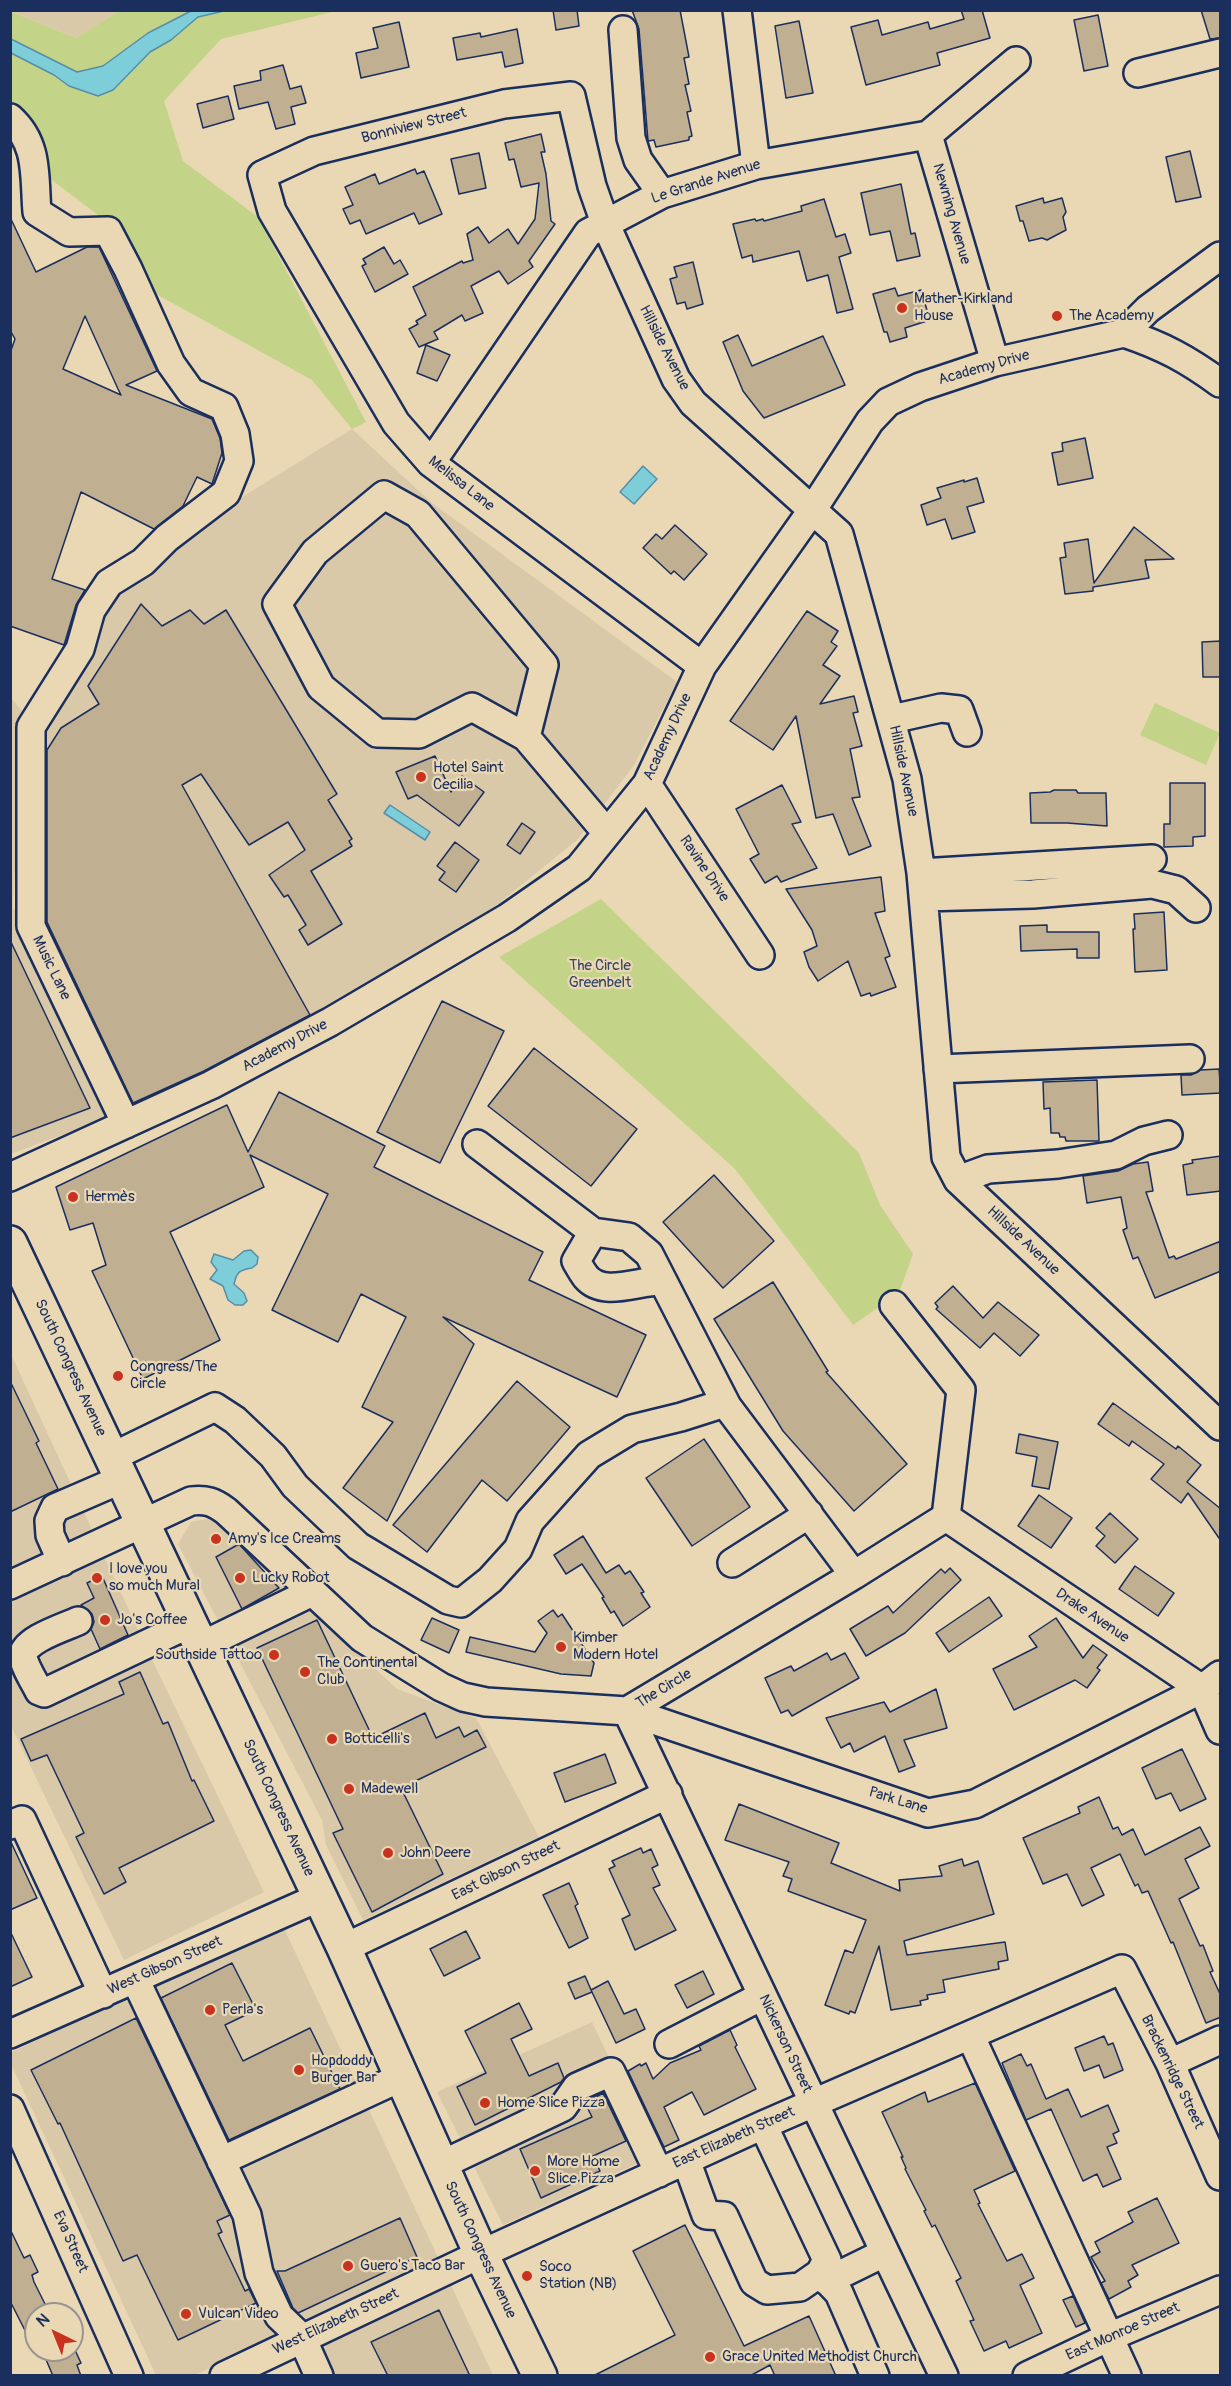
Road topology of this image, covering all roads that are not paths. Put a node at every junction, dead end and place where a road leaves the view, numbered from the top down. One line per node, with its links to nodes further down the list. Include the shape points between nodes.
1 (737, 10): 9 (street)
2 (622, 30): 11 (street, via 631,138 638,160)
3 (1221, 54): 5 (street)
4 (1016, 61): 8 (street)
5 (1138, 73)
6 (571, 96): 10 (street, Bonniview Street, via 504,104 314,151); 12 (street, Hillside Avenue)
7 (10, 118): 31 (street, Music Lane, via 22,129 33,151 37,212 69,232 108,231 171,364 191,392 224,407 239,461 226,493 167,538 143,562 109,583 91,610 80,649 31,727 31,926)
8 (928, 135): 9 (street, Le Grande Avenue); 15 (street, Newning Avenue)
9 (756, 165): 11 (street, Le Grande Avenue)
10 (262, 175): 17 (street, Melissa Lane, via 272,211 396,423)
11 (662, 194): 12 (street, Le Grande Avenue)
12 (605, 223): 17 (street, Le Grande Avenue, via 588,233); 18 (street, Hillside Avenue, via 676,380 693,403)
13 (1221, 256): 14 (street, via 1148,309)
14 (1124, 333): 15 (street, Academy Drive); 16 (street, via 1159,345)
15 (995, 362): 18 (street, Academy Drive, via 888,402 870,422)
16 (1221, 383)
17 (431, 463): 19 (street, Melissa Lane)
18 (813, 509): 19 (street, Academy Drive); 20 (street, Hillside Avenue, via 839,534)
19 (702, 666): 23 (street, Academy Drive)
20 (892, 719): 21 (street, via 941,708 959,710); 26 (street, Hillside Avenue, via 908,779)
21 (967, 732)
22 (525, 737): 22 (street, via 544,665 418,514 384,495 315,552 277,604 321,687 377,733 419,734 472,707); 24 (street)
23 (647, 784): 24 (street, Academy Drive); 28 (street, Ravine Drive)
24 (607, 834): 31 (street, Academy Drive, via 579,868 507,918 330,1022 211,1086)
25 (1152, 859): 26 (street)
26 (922, 885): 27 (street, via 1033,894 1152,884 1176,890); 30 (street, Hillside Avenue)
27 (1196, 908)
28 (760, 955)
29 (1190, 1059): 30 (street)
30 (938, 1069): 35 (street, Hillside Avenue, via 946,1157)
31 (126, 1124): 34 (street, Academy Drive)
32 (1168, 1135): 35 (street, via 1144,1141 1116,1155 988,1169)
33 (477, 1144): 36 (street)
34 (10, 1177)
35 (958, 1180): 41 (street, Hillside Avenue)
36 (593, 1232): 38 (street, via 629,1238 649,1254); 38 (street, via 576,1261 587,1279 609,1289 649,1280)
37 (10, 1243): 42 (main road, South Congress Avenue)
38 (663, 1281): 40 (street)
39 (894, 1305): 44 (street, via 961,1390)
40 (725, 1403): 42 (street, via 632,1429 589,1455 530,1521 518,1549 490,1580 461,1603 440,1596 358,1546 295,1486 273,1456 215,1407); 43 (street)
41 (1221, 1426)
42 (117, 1468): 45 (main road, South Congress Avenue); 46 (street, via 55,1508 49,1521 50,1535)
43 (809, 1514): 47 (street); 48 (street)
44 (946, 1517): 48 (street, The Circle); 53 (street, Drake Avenue)
45 (143, 1525): 46 (street, The Circle); 50 (street, The Circle, via 191,1501 215,1503); 52 (main road, South Congress Avenue)
46 (62, 1562): 49 (street, The Circle)
47 (732, 1563)
48 (854, 1575): 54 (street, The Circle)
49 (10, 1585)
50 (312, 1592): 52 (street); 54 (street, The Circle, via 362,1638 463,1697 486,1702)
51 (78, 1621): 52 (street, via 31,1642 25,1650 23,1657 39,1691 44,1693)
52 (196, 1635): 58 (main road, South Congress Avenue)
53 (1211, 1682): 54 (street, Park Lane, via 975,1804 928,1813); 55 (street)
54 (627, 1711): 56 (street, Nickerson Street)
55 (1221, 1730)
56 (668, 1794): 59 (street, East Gibson Street); 63 (street, Nickerson Street)
57 (10, 1825): 62 (street, via 22,1820)
58 (320, 1897): 59 (main road, South Congress Avenue); 61 (street, West Gibson Street)
59 (344, 1948): 69 (main road, South Congress Avenue)
60 (1122, 1969): 65 (street, East Elizabeth Street); 68 (street, Brackenridge Street)
61 (135, 1979): 62 (street, West Gibson Street); 74 (street)
62 (103, 1994): 64 (street, West Gibson Street)
63 (762, 1996): 67 (street); 70 (street, Nickerson Street)
64 (10, 2034)
65 (970, 2035): 70 (street, East Elizabeth Street); 82 (street)
66 (1221, 2040): 68 (street)
67 (669, 2044)
68 (1170, 2064): 77 (street, Brackenridge Street)
69 (402, 2077): 74 (street); 75 (main road, South Congress Avenue)
70 (812, 2103): 72 (street, East Elizabeth Street); 78 (street, Nickerson Street)
71 (10, 2109): 84 (street, Eva Street)
72 (762, 2125): 73 (street, East Elizabeth Street); 80 (street, via 827,2260)
73 (686, 2160): 76 (street, East Elizabeth Street); 80 (street, via 706,2215 724,2217 754,2282 767,2290 800,2287)
74 (221, 2161): 83 (street, via 247,2215 260,2273 279,2316)
75 (441, 2164): 76 (street, via 563,2107 577,2087 611,2072); 79 (main road, South Congress Avenue)
76 (659, 2173): 79 (street, East Elizabeth Street)
77 (1221, 2176)
78 (885, 2253): 80 (street); 89 (street, Nickerson Street)
79 (481, 2254): 83 (street, West Elizabeth Street); 87 (main road, South Congress Avenue)
80 (824, 2277): 88 (street, via 838,2294)
81 (1221, 2290): 82 (street, East Monroe Street)
82 (1109, 2337): 90 (street, East Monroe Street); 91 (street)
83 (302, 2338): 85 (street, West Elizabeth Street); 86 (street)
84 (129, 2376)
85 (224, 2376)
86 (320, 2376)
87 (540, 2376)
88 (875, 2376)
89 (944, 2376)
90 (1027, 2376)
91 (1127, 2376)

